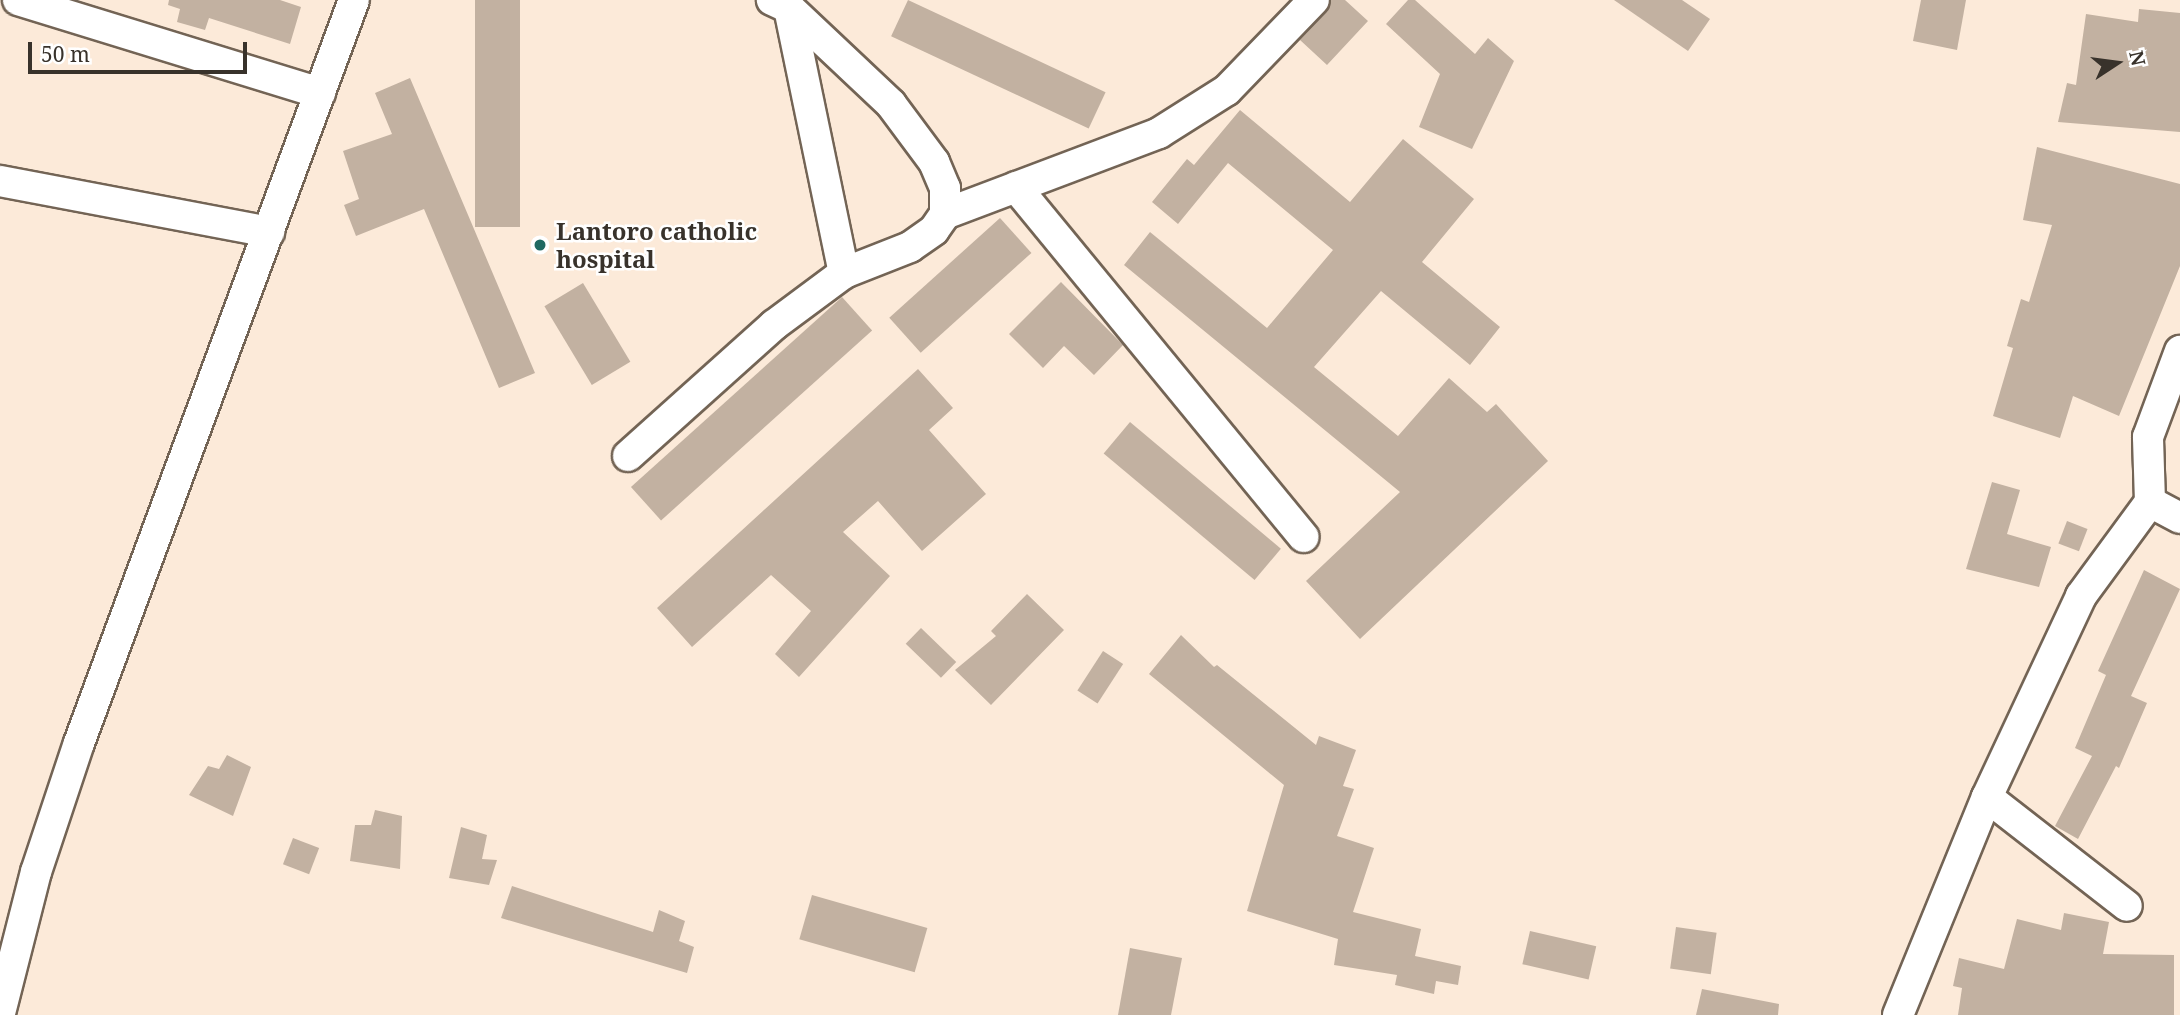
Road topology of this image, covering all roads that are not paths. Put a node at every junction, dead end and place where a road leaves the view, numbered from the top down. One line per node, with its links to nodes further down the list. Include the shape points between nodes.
1 (18, 0): 5 (street)
2 (354, 0): 5 (street)
3 (1314, 0): 7 (street, via 1227,90 1159,132)
4 (780, 4): 8 (street, via 891,104 934,162 945,188); 10 (street)
5 (320, 93): 9 (street)
6 (0, 181): 9 (street)
7 (1016, 187): 8 (street); 15 (street)
8 (945, 214): 10 (street, via 934,230 910,247)
9 (269, 232): 18 (street)
10 (845, 273): 12 (street, via 774,325)
11 (2180, 351): 13 (street, via 2148,437)
12 (628, 456)
13 (2150, 502): 14 (street); 16 (street, via 2081,596)
14 (2180, 518)
15 (1304, 537)
16 (1987, 797): 17 (street); 20 (street)
17 (2126, 906)
18 (9, 941): 19 (street)
19 (0, 1013)
20 (1898, 1015)

